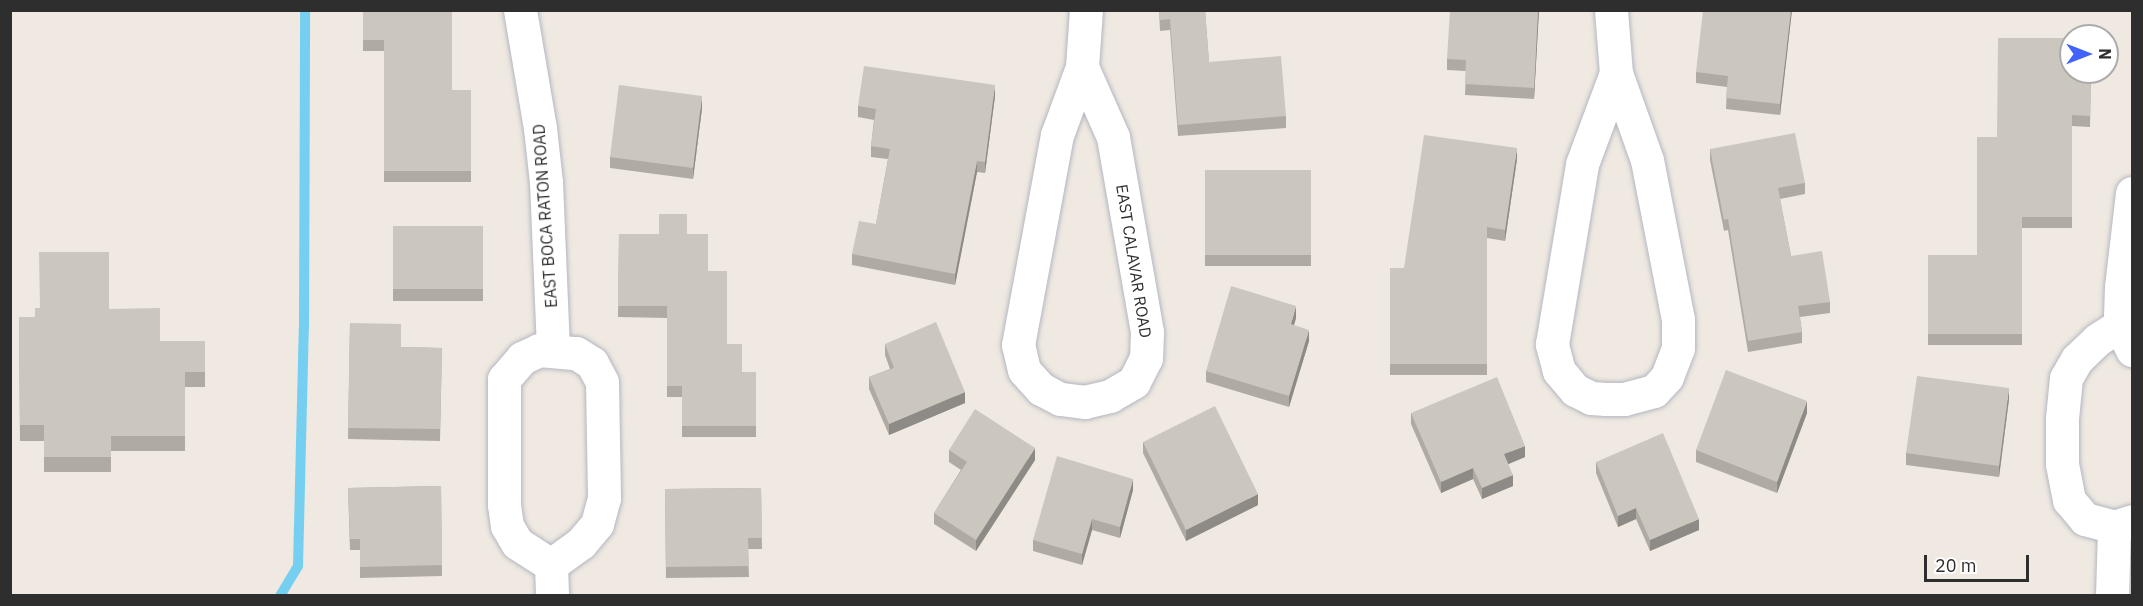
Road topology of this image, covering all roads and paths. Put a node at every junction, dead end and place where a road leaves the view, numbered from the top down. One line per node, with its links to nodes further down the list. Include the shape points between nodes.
1 (520, 10): 8 (street, EAST BOCA RATON ROAD, via 546,182)
2 (1086, 10): 4 (street, EAST CALAVAR ROAD)
3 (1611, 10): 5 (street)
4 (1082, 67): 4 (street, EAST CALAVAR ROAD, via 1057,135 1018,345 1024,370 1041,389 1060,399 1085,402 1110,396 1134,382 1146,358 1147,332 1113,137)
5 (1616, 73): 5 (street, via 1582,164 1552,344 1559,370 1575,390 1591,398 1606,399 1654,391 1666,377 1678,348 1673,285 1647,160)
6 (2133, 193): 7 (street, via 2121,287)
7 (2126, 338): 9 (street, via 2097,340 2077,359 2066,378 2062,418 2062,464 2069,500 2085,519)
8 (553, 351): 10 (street, via 539,350 522,358 504,379 507,526); 10 (street, via 576,353 592,363 602,382 604,498 597,524)
9 (2123, 524): 11 (street)
10 (551, 580)
11 (2112, 596)

